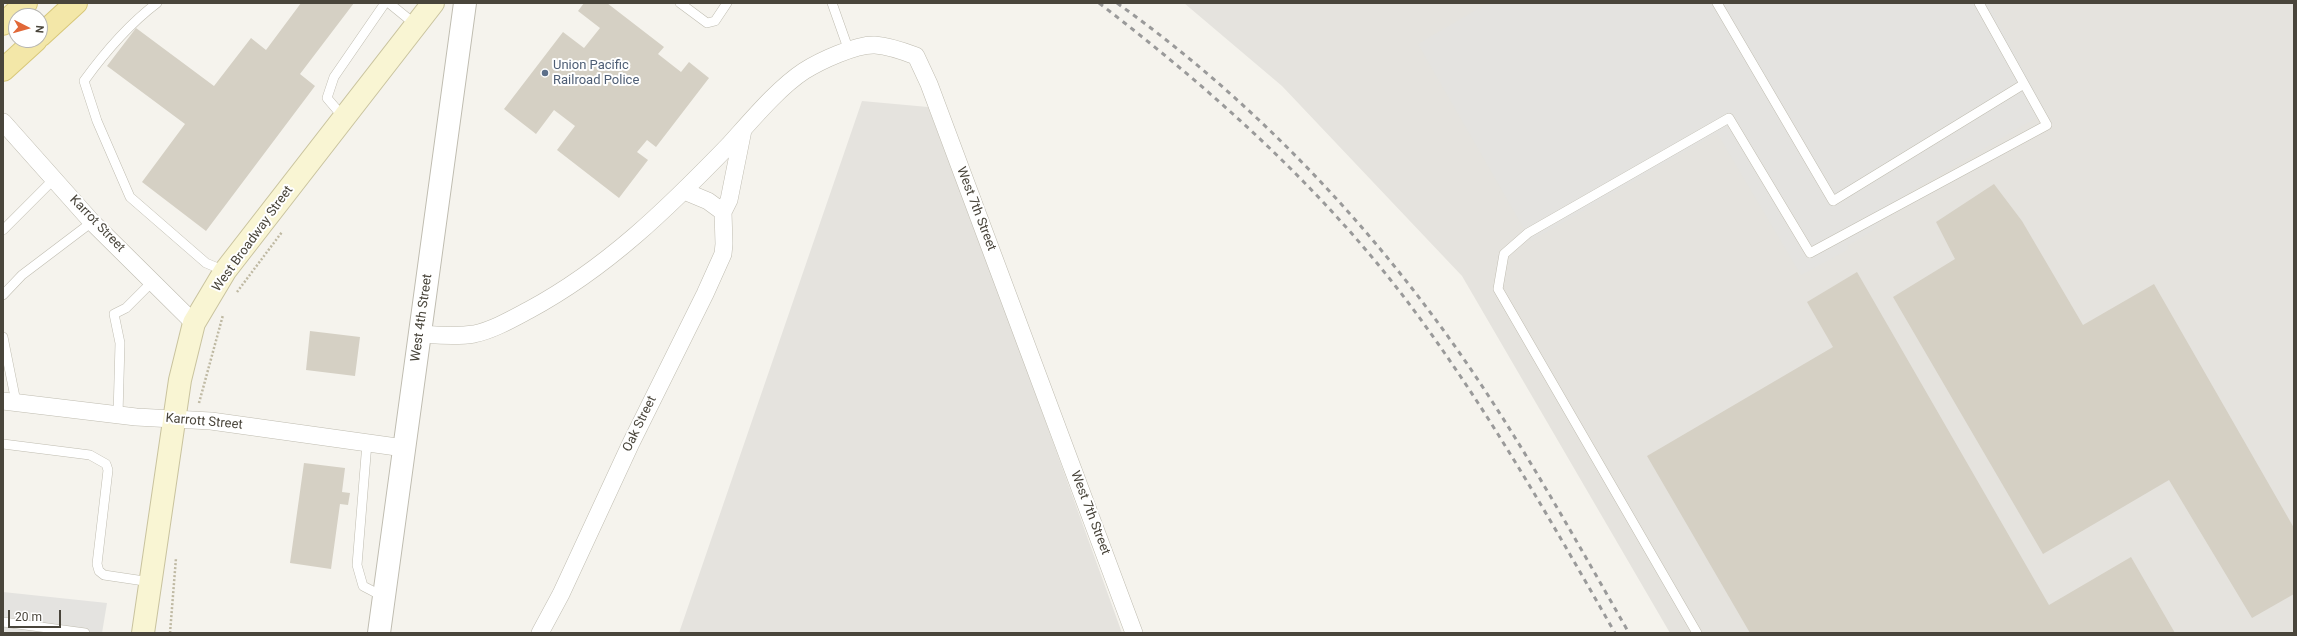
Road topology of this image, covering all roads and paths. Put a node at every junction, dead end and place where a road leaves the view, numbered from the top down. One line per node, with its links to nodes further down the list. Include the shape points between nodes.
1 (26, 3): 13 (main road)
2 (76, 3): 15 (main road)
3 (157, 3): 29 (lane, via 134,20 101,57 84,81 97,121 130,197 206,262)
4 (385, 3): 20 (lane, via 334,77 327,98)
5 (389, 3): 14 (lane)
6 (433, 3): 14 (main road, West Broadway Street)
7 (465, 3): 35 (street, West 4th Street)
8 (680, 3): 9 (lane, via 707,23 715,21)
9 (727, 3)
10 (832, 3): 17 (lane)
11 (1718, 3): 19 (lane, via 1833,201)
12 (1979, 3): 19 (lane)
13 (3, 24)
14 (416, 25): 20 (main road, West Broadway Street)
15 (48, 29)
16 (27, 48): 18 (main road)
17 (849, 51): 22 (street, West 7th Street, via 804,71); 52 (street, West 7th Street, via 874,45 916,56)
18 (3, 70)
19 (2024, 84): 53 (lane, via 2048,125 1810,253 1729,118 1528,233 1504,254 1498,289)
20 (344, 118): 29 (main road, West Broadway Street)
21 (3, 122): 23 (street, Karrot Street)
22 (743, 130): 24 (street, West 7th Street); 25 (street, Oak Street, via 729,200)
23 (54, 178): 26 (street, Karrot Street); 28 (lane)
24 (684, 191): 25 (street, via 708,201); 35 (street, via 613,256 549,299 488,330 474,334)
25 (723, 212): 51 (street, Oak Street, via 722,254 705,294 631,443 562,594)
26 (92, 222): 30 (street, Karrot Street); 31 (lane, via 22,275)
27 (287, 226): 32 (path)
28 (3, 230)
29 (225, 271): 34 (main road, West Broadway Street)
30 (153, 281): 34 (street, Karrot Street); 38 (lane, via 126,308 114,314 120,343)
31 (3, 295)
32 (234, 296)
33 (225, 308): 39 (path)
34 (194, 323): 39 (main road, West Broadway Street, via 180,380)
35 (419, 334): 42 (street, West 4th Street)
36 (3, 338): 37 (lane)
37 (10, 401): 38 (street, Karrott Street)
38 (118, 414): 39 (street, Karrott Street)
39 (185, 419): 40 (street, Karrott Street); 44 (main road, West Broadway Street)
40 (367, 443): 42 (street, Karrott Street); 45 (lane, via 357,565 363,586)
41 (3, 444): 44 (lane, via 90,454 106,464 108,470 97,564 99,571 104,575)
42 (404, 448): 45 (street, West 4th Street)
43 (176, 552): 49 (path)
44 (151, 582): 48 (main road, West Broadway Street)
45 (384, 597): 50 (street, West 4th Street)
46 (3, 622): 47 (lane)
47 (85, 633)
48 (143, 633)
49 (170, 633)
50 (379, 633)
51 (540, 633)
52 (1134, 633)
53 (1697, 633)

